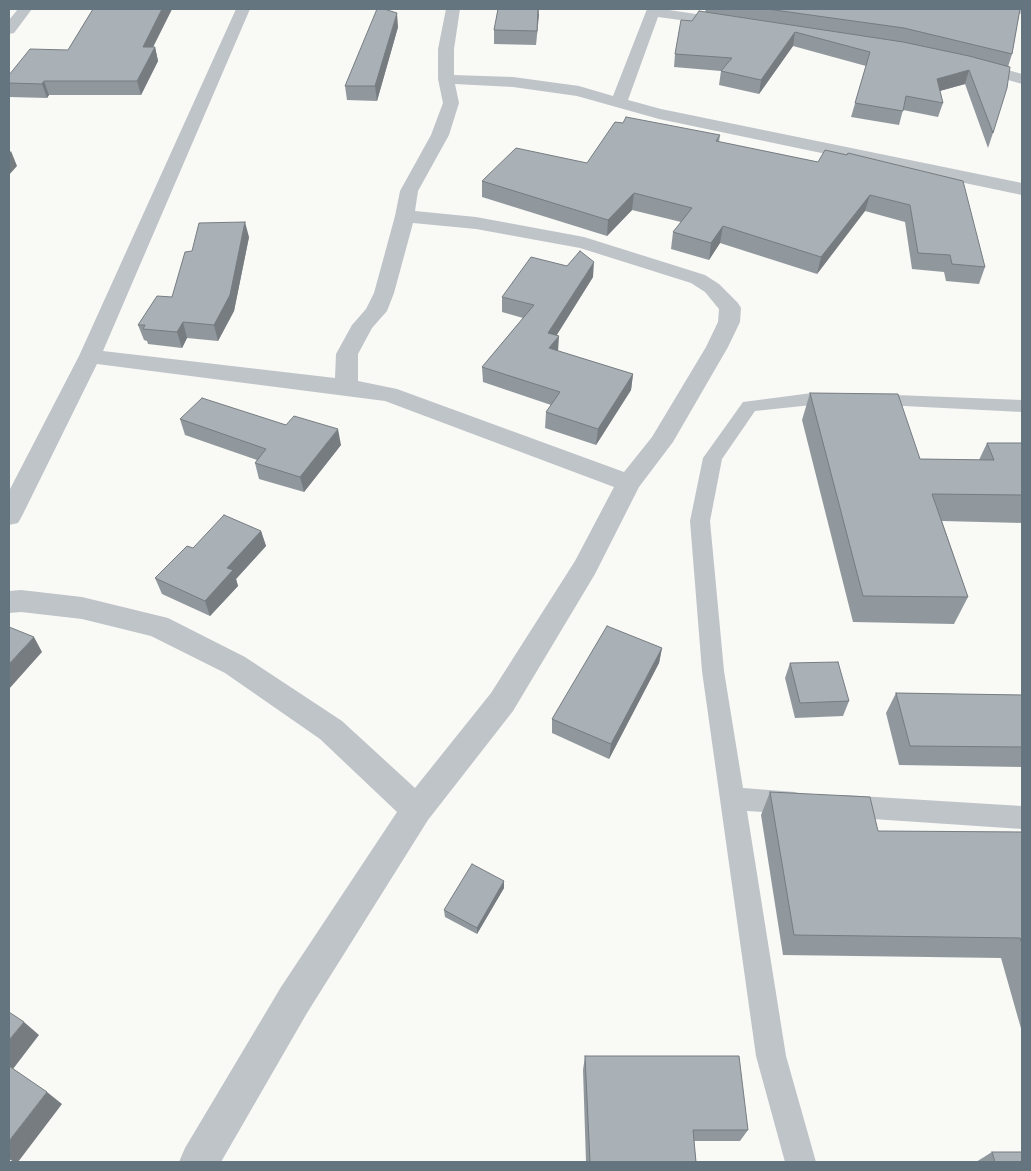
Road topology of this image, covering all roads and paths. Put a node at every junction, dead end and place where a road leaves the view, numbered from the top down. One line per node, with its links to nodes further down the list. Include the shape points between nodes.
1 (25, 9): 6 (street)
2 (243, 9): 13 (street)
3 (453, 9): 9 (street, via 446,49)
4 (654, 10): 5 (street); 10 (street)
5 (742, 24)
6 (9, 30)
7 (960, 62): 8 (street)
8 (1021, 77)
9 (446, 79): 10 (street, via 513,82 579,91); 12 (street, via 450,103 440,136 409,191)
10 (619, 102): 11 (street, via 680,119)
11 (1022, 189)
12 (406, 216): 14 (street, via 384,293 347,354); 16 (street, via 476,223 584,243 698,279 712,288 730,308 730,322 717,347 661,442)
13 (90, 356): 14 (street); 17 (street)
14 (346, 387): 16 (street, via 389,394)
15 (1022, 406): 19 (lane, via 812,399 748,406 713,458 700,521 713,671)
16 (629, 483): 20 (street, via 585,567 502,702)
17 (9, 516)
18 (9, 602): 20 (street, via 82,608 158,626 235,665 331,730)
19 (733, 799): 21 (lane); 23 (lane, via 771,1056)
20 (417, 810): 22 (street, via 294,1000)
21 (1022, 818)
22 (199, 1162)
23 (800, 1162)

